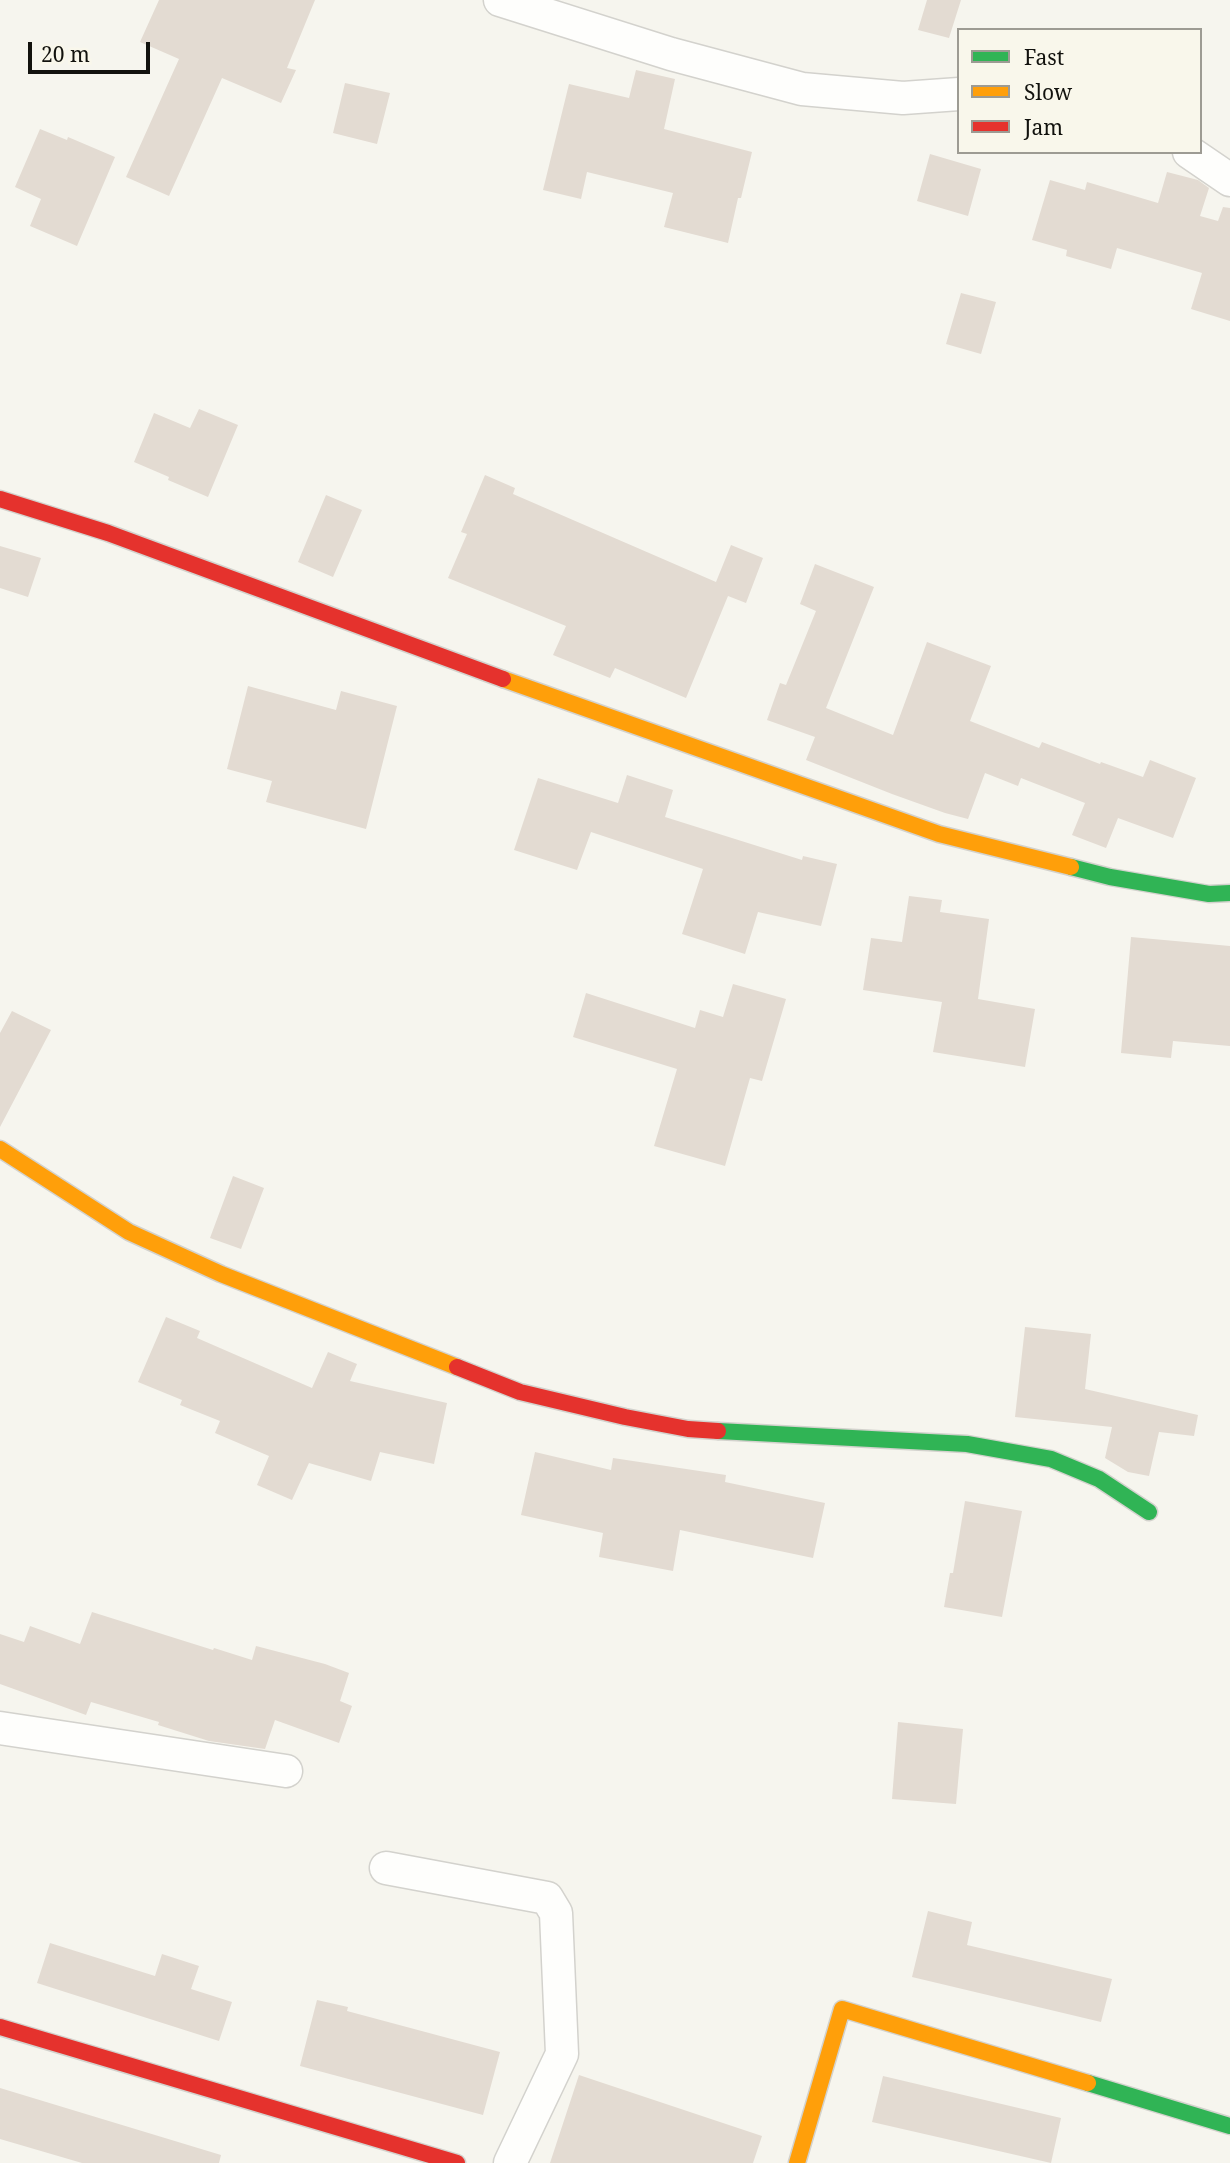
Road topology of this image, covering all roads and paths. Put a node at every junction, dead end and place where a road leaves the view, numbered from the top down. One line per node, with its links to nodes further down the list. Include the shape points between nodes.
1 (516, 2): 2 (street, via 671,54 802,89 903,98)
2 (957, 94)
3 (1192, 154): 4 (street)
4 (1230, 180)
5 (0, 499): 6 (street, via 121,538 939,834 1110,877 1209,894)
6 (1230, 893)
7 (0, 1149): 8 (street, via 129,1232 221,1274 520,1392 688,1429 967,1444 1051,1459 1099,1479)
8 (1149, 1512)
9 (0, 1728): 10 (street)
10 (286, 1771)
11 (386, 1868): 15 (street, via 547,1898 556,1913 562,2054)
12 (0, 2027): 14 (street)
13 (1230, 2126): 16 (street, via 842,2010)
14 (457, 2163)
15 (510, 2163)
16 (797, 2163)

